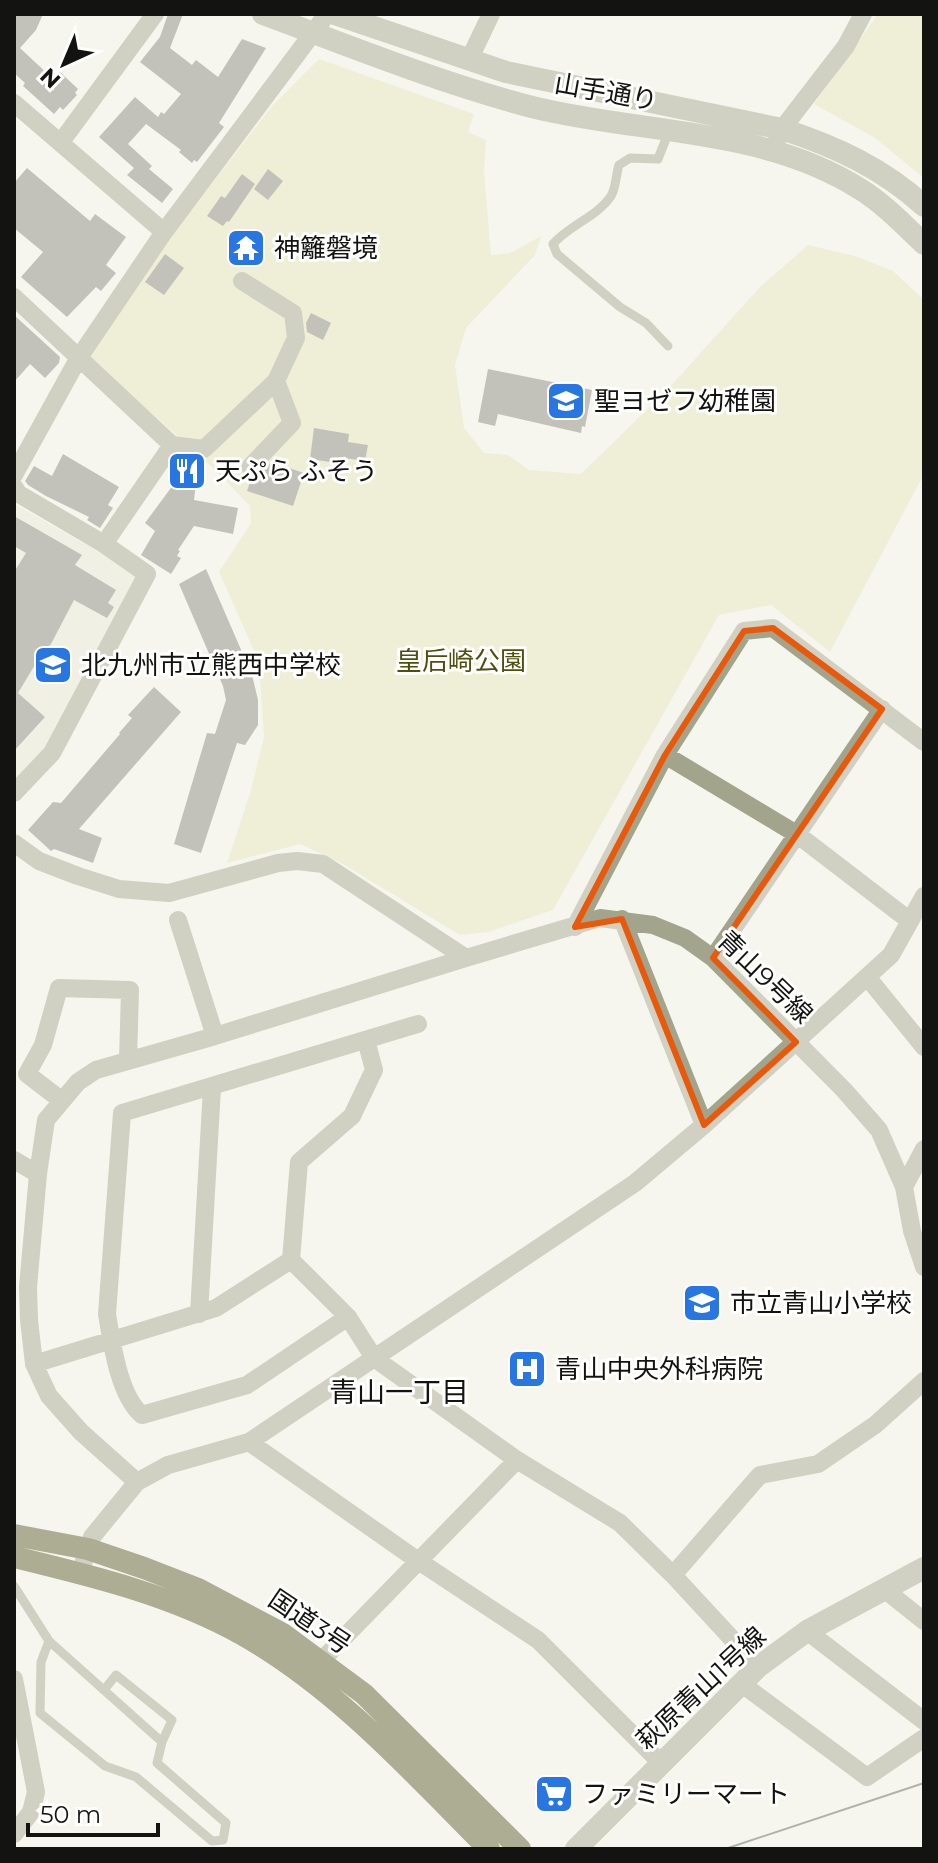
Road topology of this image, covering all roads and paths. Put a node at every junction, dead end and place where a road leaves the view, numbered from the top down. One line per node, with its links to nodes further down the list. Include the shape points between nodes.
1 (155, 14): 12 (street)
2 (263, 14): 7 (street, 山手通り)
3 (327, 14): 7 (street)
4 (335, 14): 8 (street, 山手通り)
5 (491, 14): 8 (street)
6 (863, 14): 10 (street, via 846,46)
7 (314, 33): 11 (street, 山手通り, via 533,107); 15 (street)
8 (469, 60): 10 (street, 山手通り, via 550,82)
9 (14, 103): 12 (street)
10 (782, 129): 13 (street); 14 (street, 山手通り, via 868,164)
11 (669, 131): 13 (street, 山手通り); 19 (lane, via 658,159 630,158 619,165 613,193 553,244 557,254)
12 (61, 142): 15 (street)
13 (774, 150): 16 (street, 山手通り, via 861,189)
14 (924, 206)
15 (164, 232): 20 (street)
16 (924, 244)
17 (242, 281): 21 (street, via 293,313 296,338)
18 (14, 297): 20 (street)
19 (668, 346)
20 (78, 359): 22 (street); 24 (street)
21 (276, 381): 22 (street, via 204,449); 23 (street, via 292,423)
22 (172, 445): 26 (street)
23 (250, 467)
24 (14, 475)
25 (14, 487): 26 (street)
26 (104, 544): 30 (street, via 147,574 52,753)
27 (882, 709): 28 (street); 29 (street, via 773,628 744,631); 31 (street)
28 (924, 742)
29 (665, 755): 31 (street); 37 (street)
30 (14, 793)
31 (798, 835): 36 (street); 39 (street)
32 (14, 843): 38 (street, via 39,861 119,889 169,893 278,863 323,864)
33 (924, 896): 36 (street)
34 (622, 919): 37 (street, 青山9号線, via 600,918); 39 (street, 青山9号線, via 685,938); 49 (street)
35 (178, 920): 42 (street)
36 (910, 921): 40 (street, via 891,955)
37 (575, 927): 38 (street, 青山9号線)
38 (466, 958): 42 (street, 青山9号線)
39 (713, 958): 44 (street, 青山9号線)
40 (868, 978): 44 (street); 45 (street)
41 (418, 1024): 43 (street)
42 (215, 1036): 46 (street, 青山9号線)
43 (366, 1040): 47 (street); 54 (street, via 374,1070 352,1116 299,1162)
44 (796, 1042): 49 (street); 53 (street, 青山9号線, via 879,1130)
45 (924, 1047)
46 (128, 1061): 48 (street, 青山9号線, via 96,1070); 48 (street, via 130,990 59,988 43,1045 27,1074)
47 (212, 1088): 57 (street); 59 (street, via 122,1113 107,1314)
48 (61, 1100): 52 (street, via 46,1120)
49 (704, 1125): 60 (street, via 635,1183)
50 (924, 1149): 53 (street)
51 (14, 1160): 52 (street)
52 (38, 1174): 56 (street)
53 (904, 1187): 55 (street, 青山9号線)
54 (291, 1260): 57 (street); 58 (street)
55 (924, 1267)
56 (21, 1286): 61 (street)
57 (199, 1314): 59 (street)
58 (348, 1317): 59 (street, via 247,1385 142,1415 130,1405); 60 (street)
59 (111, 1341): 61 (street)
60 (374, 1358): 63 (street); 64 (street)
61 (34, 1364): 65 (street, via 49,1396)
62 (924, 1381): 72 (street, via 875,1425 818,1464 760,1475)
63 (249, 1442): 65 (street, via 168,1465); 69 (street)
64 (517, 1460): 69 (street); 72 (street, via 620,1523)
65 (137, 1482): 67 (street)
66 (14, 1535): 67 (highway, 国道3号)
67 (88, 1549): 71 (street); 78 (highway, 国道3号, via 213,1596)
68 (14, 1557): 71 (highway, 国道3号)
69 (417, 1560): 78 (street); 86 (street, via 538,1640)
70 (924, 1568): 74 (street, 萩原青山1号線)
71 (80, 1573): 88 (highway, 国道3号, via 188,1608 292,1666 344,1706)
72 (673, 1575): 79 (street)
73 (14, 1586): 77 (lane)
74 (884, 1589): 75 (street); 76 (street, 萩原青山1号線)
75 (924, 1621)
76 (807, 1631): 79 (street, 萩原青山1号線); 83 (street)
77 (49, 1641): 82 (lane); 85 (lane, via 41,1662 40,1713 105,1766 136,1777 212,1841 223,1840 226,1823 157,1763)
78 (322, 1660): 89 (highway, 国道3号, via 364,1694)
79 (758, 1667): 81 (street, 萩原青山1号線)
80 (14, 1679): 87 (street, via 36,1792 31,1812)
81 (742, 1684): 84 (street, via 867,1777); 86 (street, 萩原青山1号線)
82 (104, 1690): 85 (lane); 85 (lane, via 116,1675 172,1720)
83 (924, 1721)
84 (924, 1738)
85 (162, 1742)
86 (661, 1763): 90 (street, 萩原青山1号線)
87 (14, 1834)
88 (489, 1849)
89 (520, 1849)
90 (576, 1849)

